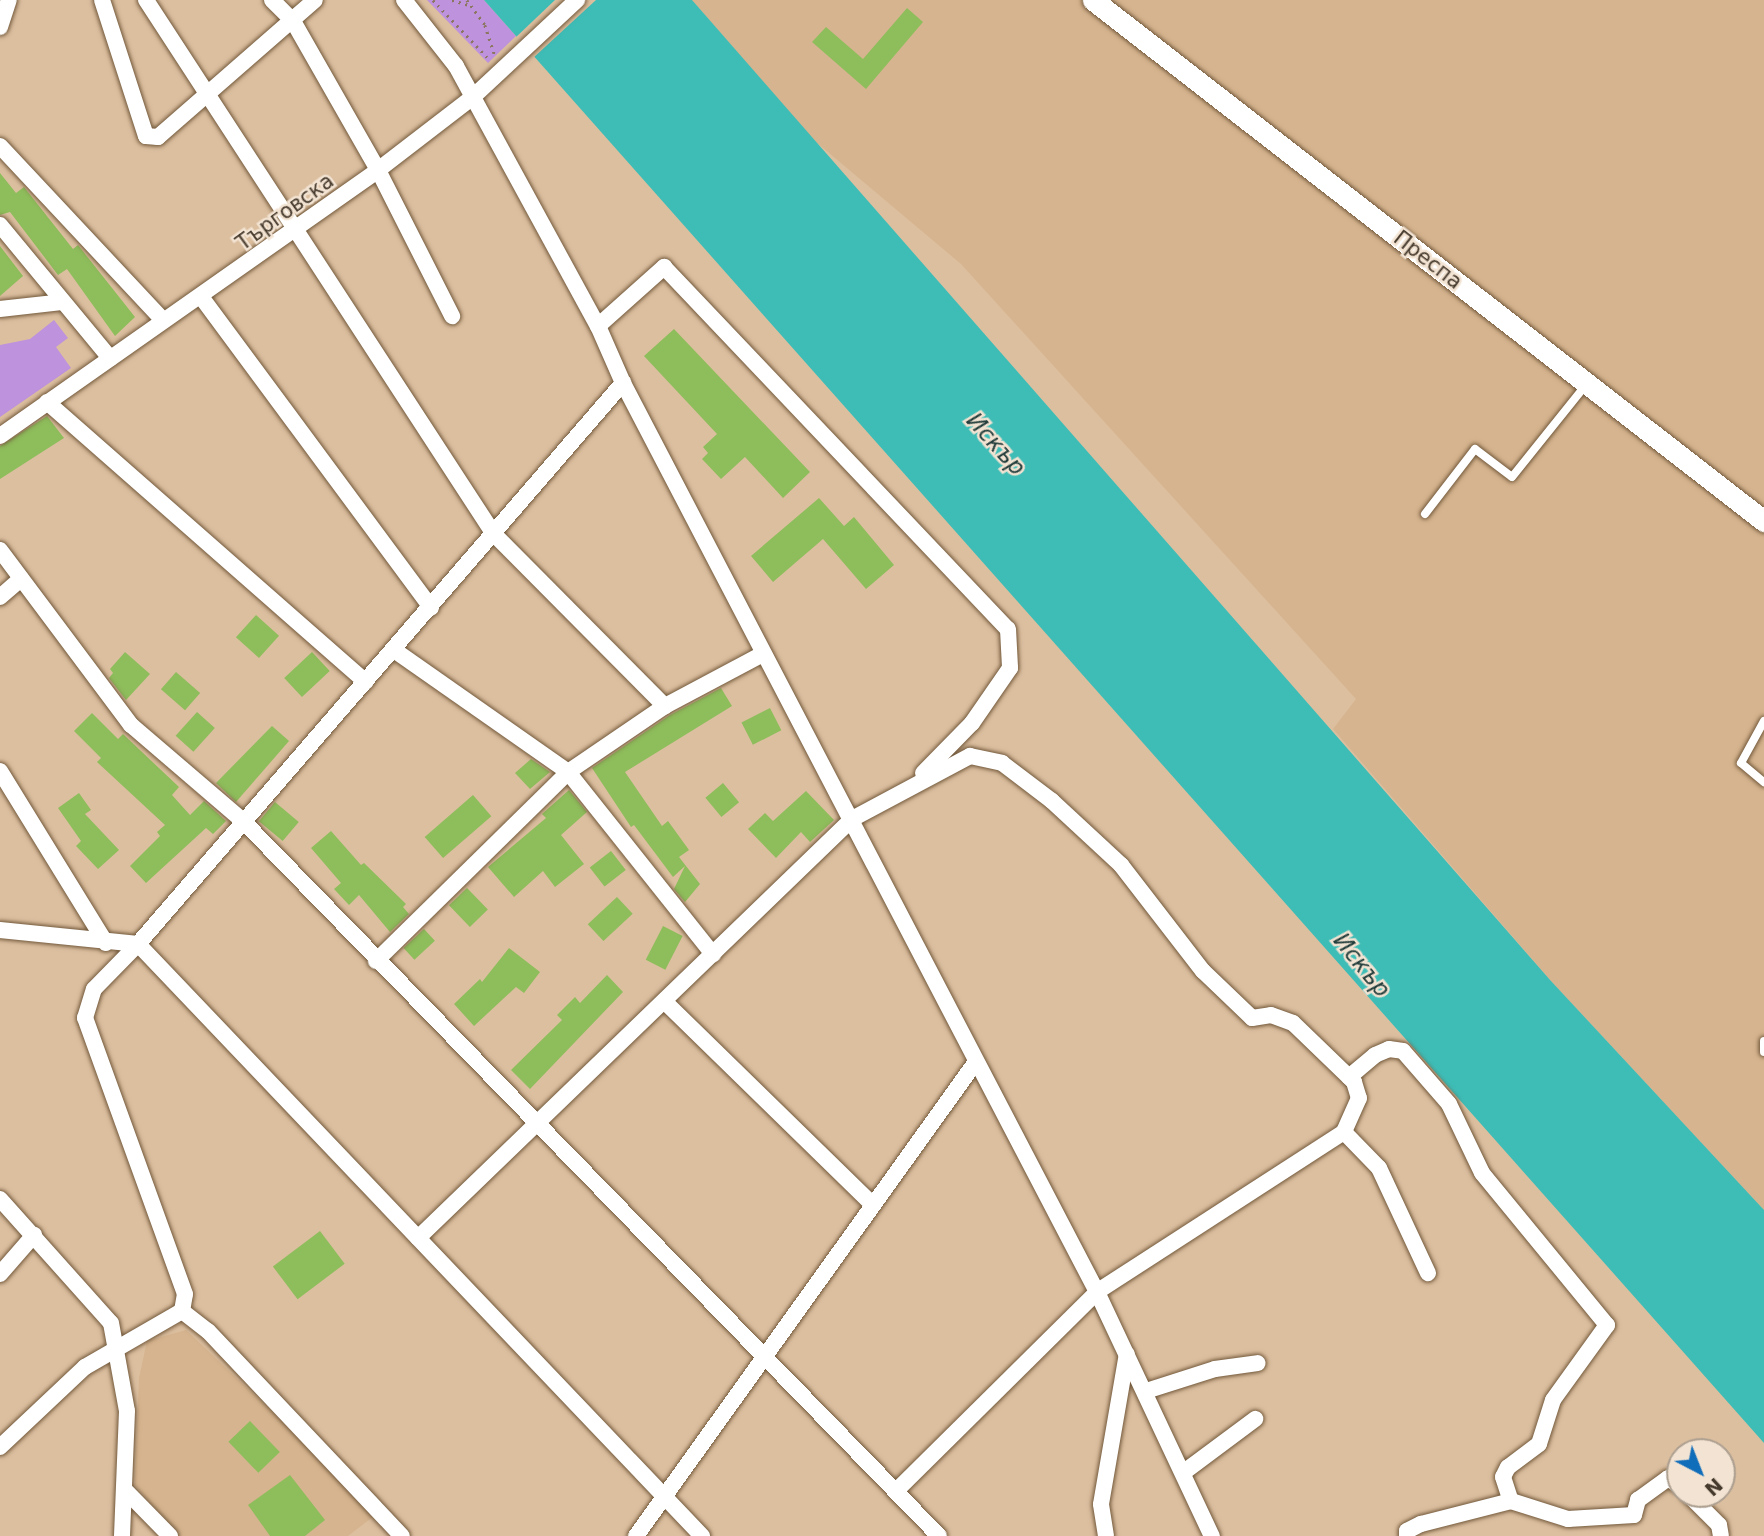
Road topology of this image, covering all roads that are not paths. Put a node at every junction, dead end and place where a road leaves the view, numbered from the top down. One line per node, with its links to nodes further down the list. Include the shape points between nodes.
1 (9, 0): 10 (street)
2 (102, 0): 11 (street, via 146,136 158,138)
3 (146, 0): 11 (street)
4 (272, 0): 9 (street)
5 (314, 0): 9 (street)
6 (404, 0): 12 (street, via 433,33)
7 (577, 0): 12 (street, Търговска)
8 (1093, 0): 25 (main road, Преспа)
9 (293, 21): 11 (street); 14 (street)
10 (0, 27)
11 (208, 96): 16 (street)
12 (474, 96): 14 (street, Търговска); 22 (street)
13 (0, 146): 21 (street)
14 (379, 170): 16 (street, Търговска); 20 (street)
15 (0, 225): 18 (street)
16 (297, 230): 17 (street, Търговска); 30 (street)
17 (202, 298): 21 (street, Търговска); 34 (street)
18 (62, 302): 19 (street); 23 (street)
19 (0, 309)
20 (452, 316)
21 (163, 320): 23 (street, Търговска)
22 (598, 326): 24 (street); 43 (street, via 664,267 1008,629 1010,668 972,723)
23 (110, 358): 26 (street, Търговска)
24 (623, 383): 30 (street); 36 (street)
25 (1587, 383): 28 (main road, Преспа); 29 (lane, via 1512,477 1475,449)
26 (47, 402): 27 (street, Търговска); 37 (street)
27 (0, 436)
28 (1761, 513)
29 (1425, 514)
30 (493, 533): 34 (street); 38 (street)
31 (0, 550): 32 (street)
32 (21, 579): 33 (street); 45 (street, via 131,725)
33 (0, 597)
34 (431, 607): 35 (street)
35 (394, 650): 37 (street); 41 (street)
36 (763, 654): 38 (street); 44 (street)
37 (366, 682): 45 (street)
38 (665, 706): 41 (street)
39 (1764, 721): 42 (lane, via 1741,763)
40 (0, 771): 47 (street)
41 (568, 772): 49 (street); 50 (street)
42 (1764, 782)
43 (913, 783): 44 (street); 55 (street, via 970,756 1002,763 1052,801 1121,865 1203,971 1252,1018 1271,1016 1293,1023)
44 (852, 819): 49 (street); 54 (street)
45 (244, 822): 48 (street); 50 (street)
46 (0, 930): 47 (street)
47 (106, 943): 48 (street)
48 (138, 944): 61 (street); 65 (street, via 94,989 85,1018 185,1294)
49 (713, 954): 51 (street)
50 (376, 961): 56 (street)
51 (664, 1001): 56 (street); 59 (street)
52 (1764, 1041): 53 (lane)
53 (1764, 1052)
54 (975, 1063): 59 (street); 64 (street)
55 (1349, 1077): 57 (street, via 1359,1098); 78 (street, via 1375,1055 1389,1049 1403,1051 1449,1104 1482,1173 1607,1325 1553,1400 1539,1444 1508,1466 1503,1477)
56 (536, 1124): 61 (street); 68 (street)
57 (1344, 1132): 62 (street, via 1379,1168); 64 (street)
58 (0, 1199): 60 (street)
59 (873, 1205): 68 (street)
60 (34, 1235): 63 (street); 66 (street, via 111,1323)
61 (418, 1238): 77 (street)
62 (1428, 1273)
63 (0, 1274)
64 (1097, 1292): 67 (street); 75 (street)
65 (182, 1311): 66 (street); 82 (street, via 208,1331)
66 (118, 1349): 72 (street, via 85,1367); 76 (street, via 127,1410)
67 (1127, 1354): 70 (street); 86 (street, via 1101,1504)
68 (766, 1358): 75 (street); 77 (street)
69 (1258, 1363): 70 (street, via 1215,1369)
70 (1146, 1391): 73 (street)
71 (1255, 1419): 73 (street)
72 (0, 1447)
73 (1184, 1472): 87 (street)
74 (1666, 1479): 78 (street, via 1637,1500 1634,1515 1568,1519)
75 (898, 1489): 85 (street)
76 (126, 1491): 80 (street); 81 (street)
77 (662, 1496): 83 (street); 84 (street)
78 (1511, 1501): 88 (street, via 1421,1524 1406,1531)
79 (1702, 1508): 89 (street, via 1719,1525)
80 (122, 1536)
81 (170, 1536)
82 (402, 1536)
83 (636, 1536)
84 (702, 1536)
85 (939, 1536)
86 (1106, 1536)
87 (1212, 1536)
88 (1407, 1536)
89 (1721, 1536)

